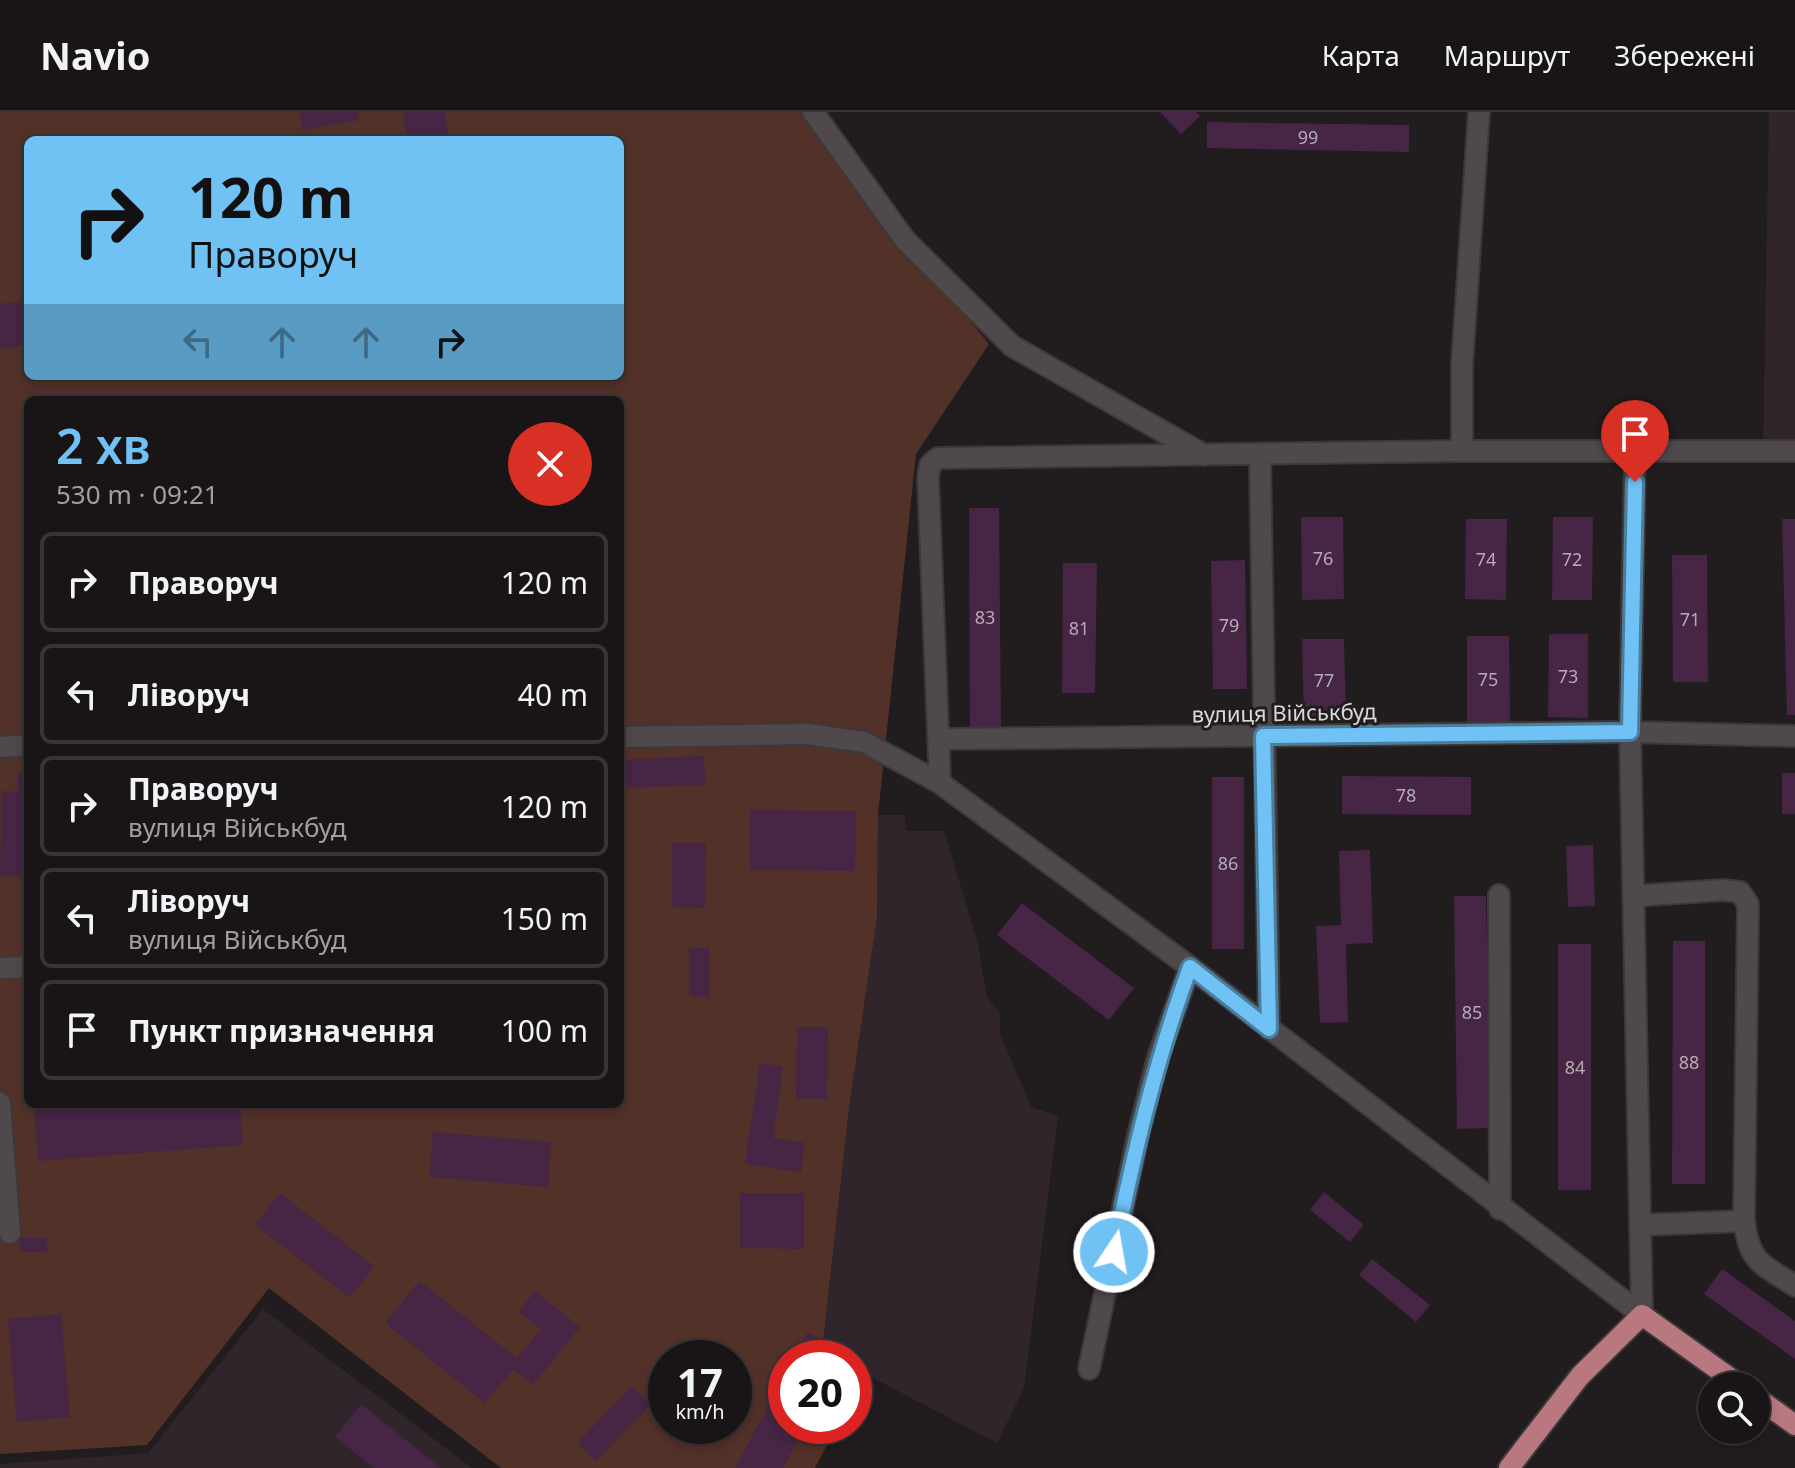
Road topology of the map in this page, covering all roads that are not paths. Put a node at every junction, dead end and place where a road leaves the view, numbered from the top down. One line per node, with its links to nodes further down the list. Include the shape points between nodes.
1 (813, 112): 7 (street, via 905,240 1012,346)
2 (1479, 112): 3 (street, via 1462,364)
3 (1462, 451): 4 (street); 6 (street)
4 (1635, 451): 5 (street); 8 (street)
5 (1795, 451)
6 (1260, 454): 7 (street); 9 (street)
7 (1204, 455): 12 (street, via 938,458 930,465)
8 (1630, 732): 9 (street, вулиця Військбуд); 10 (street, вулиця Військбуд); 17 (street)
9 (1263, 736): 12 (street, вулиця Військбуд); 21 (street)
10 (1795, 736)
11 (624, 737): 15 (street, via 808,734 864,742)
12 (938, 739): 15 (street)
13 (24, 745): 14 (street)
14 (0, 747)
15 (940, 783): 19 (street)
16 (1499, 895): 23 (street)
17 (1634, 896): 24 (street, via 1723,890 1740,892 1748,904); 25 (street)
18 (24, 967): 20 (street)
19 (1190, 967): 21 (street); 29 (street, via 1141,1122)
20 (0, 968)
21 (1269, 1029): 23 (street)
22 (0, 1103): 26 (street)
23 (1500, 1209): 28 (street)
24 (1744, 1221): 25 (street); 27 (street, via 1754,1258)
25 (1640, 1225): 28 (street)
26 (10, 1233)
27 (1795, 1286)
28 (1642, 1315): 30 (main road); 33 (main road, via 1580,1376)
29 (1089, 1369)
30 (1721, 1372)
31 (1770, 1407): 32 (main road)
32 (1795, 1425)
33 (1509, 1468)

